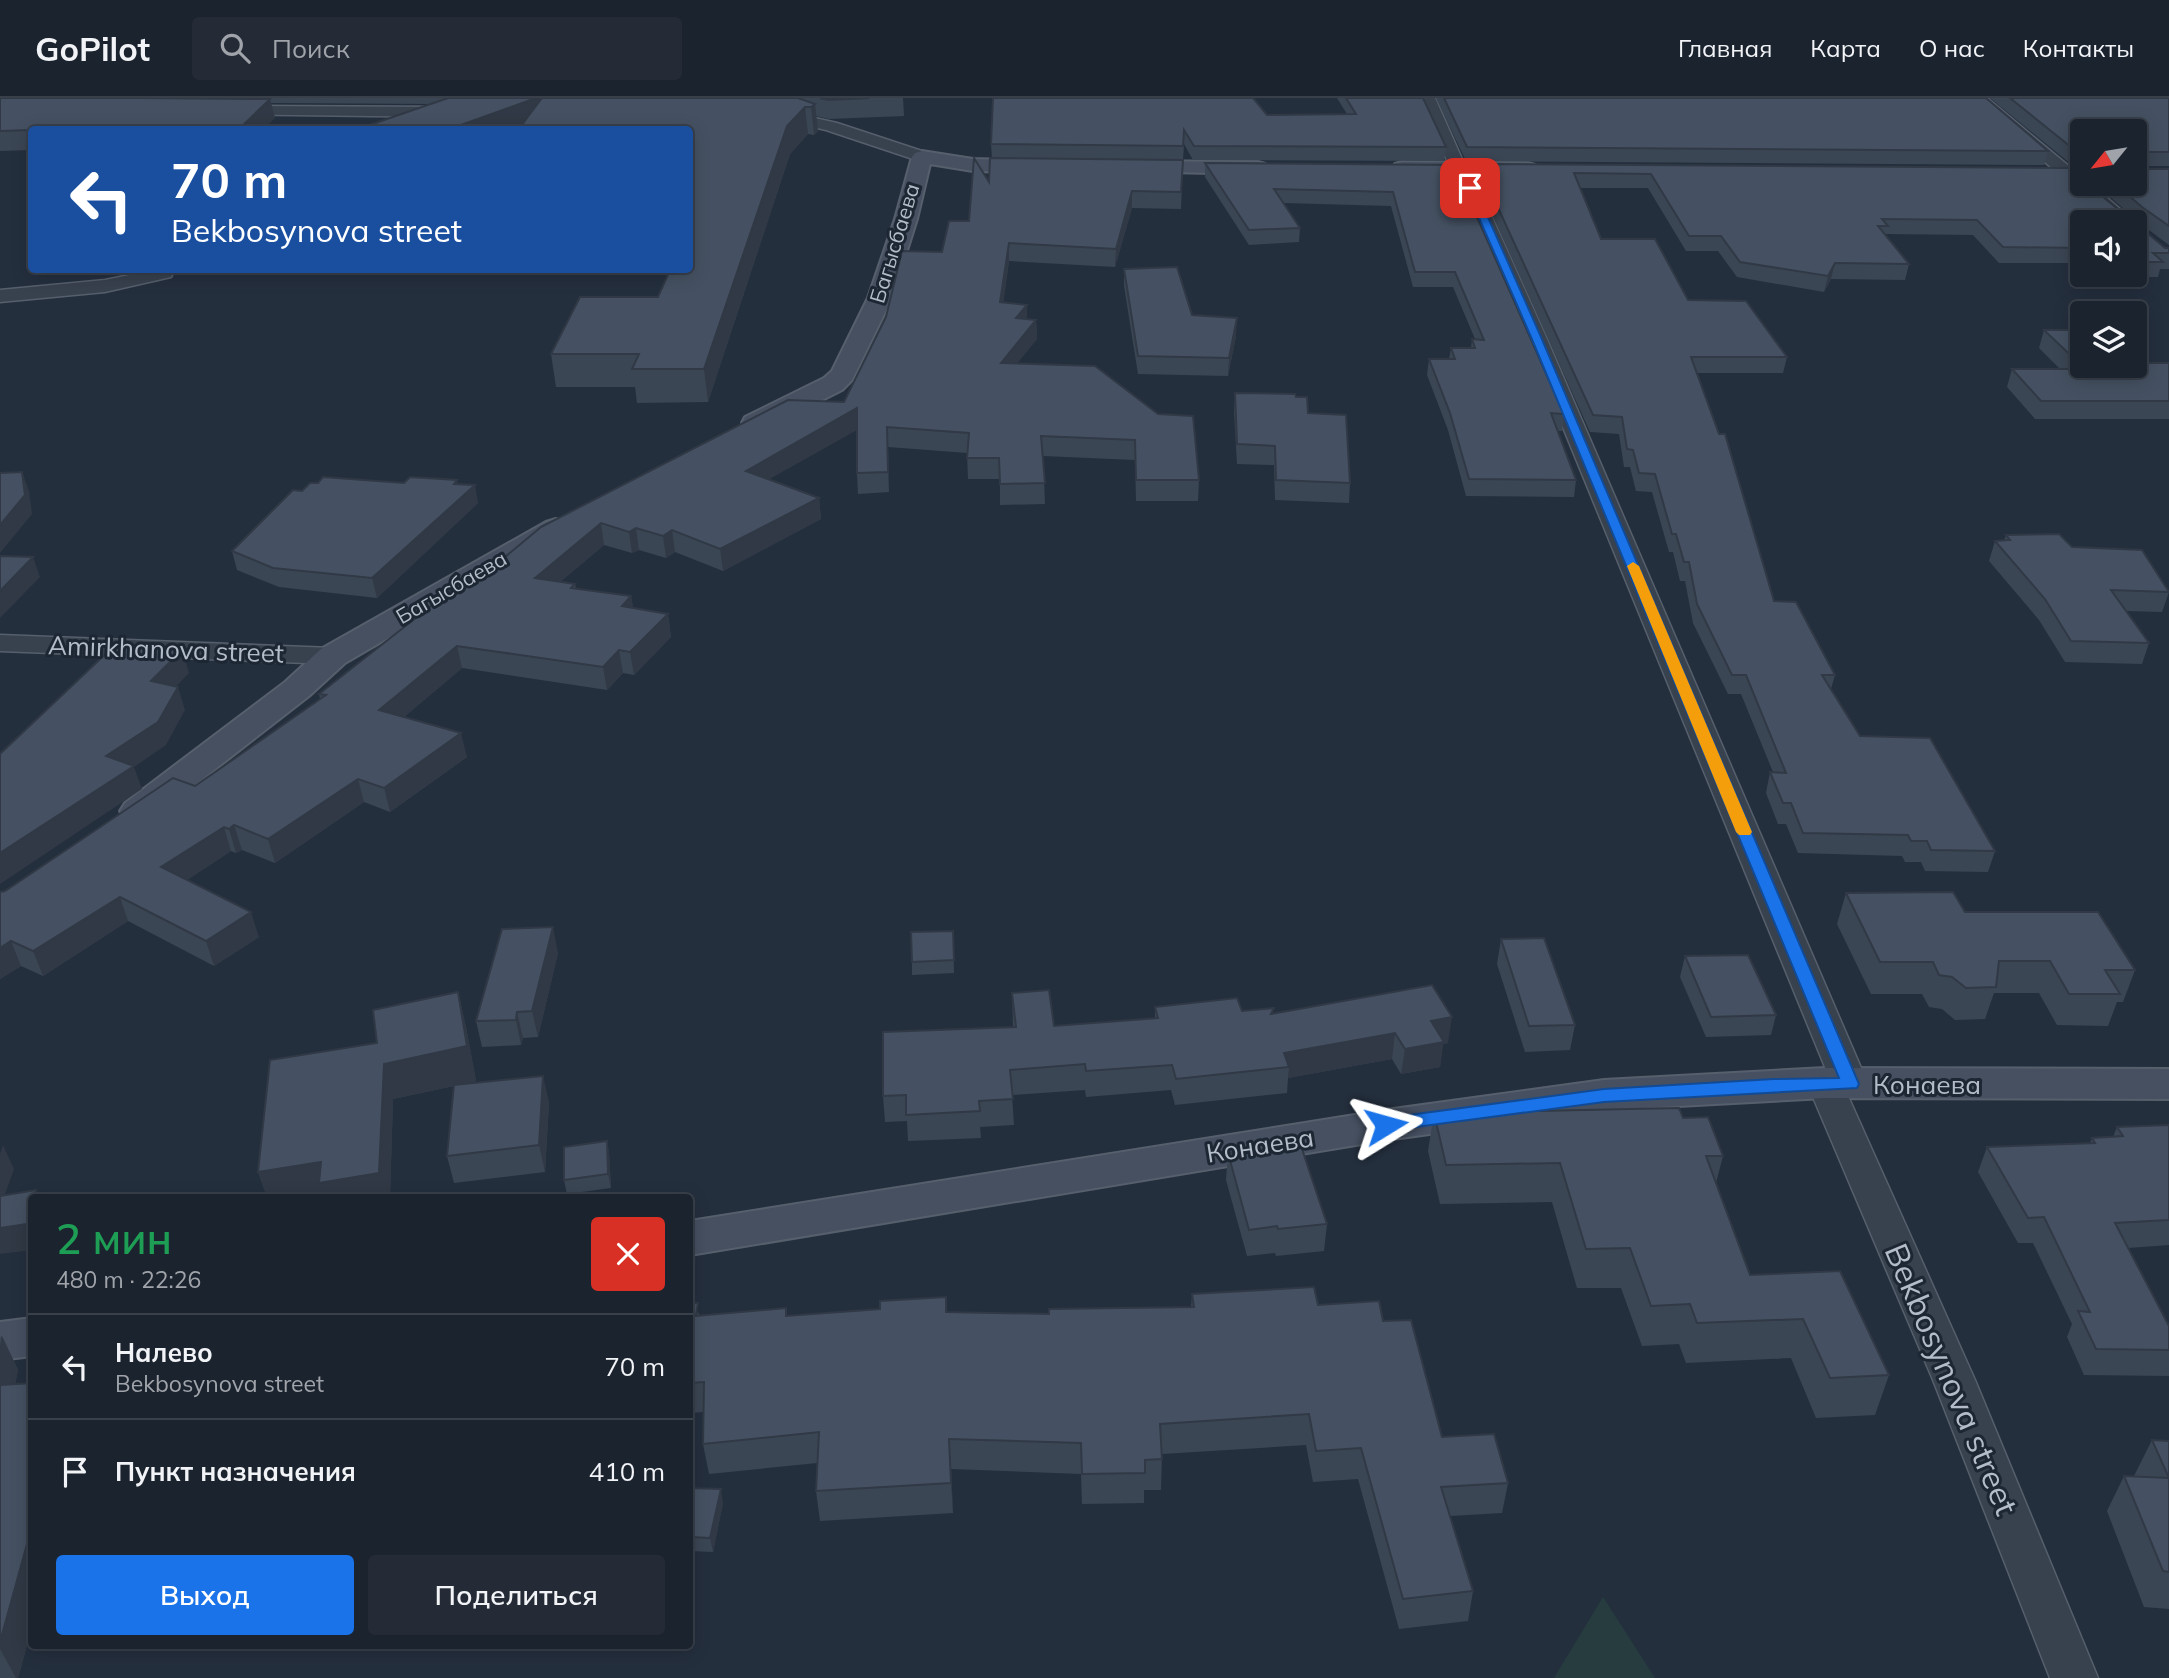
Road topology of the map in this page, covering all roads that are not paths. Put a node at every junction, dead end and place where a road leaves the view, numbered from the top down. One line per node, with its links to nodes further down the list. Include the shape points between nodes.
1 (1427, 98): 11 (street, Bekbosynova street)
2 (1978, 98): 13 (street)
3 (766, 108): 6 (street)
4 (215, 111): 5 (street)
5 (462, 112)
6 (922, 157): 7 (street, via 985,166); 20 (street, Багысбаева, via 880,298 843,375)
7 (1065, 167)
8 (1106, 167): 9 (street)
9 (1282, 168)
10 (1377, 168): 11 (street)
11 (1458, 168): 12 (street); 25 (street, Bekbosynova street, via 1536,337)
12 (1551, 169)
13 (2070, 170)
14 (2040, 174): 15 (street)
15 (2070, 174)
16 (2098, 196): 17 (street)
17 (2113, 210)
18 (164, 273): 19 (street, via 105,286)
19 (0, 296)
20 (734, 434)
21 (580, 514): 23 (street, Багысбаева)
22 (0, 643): 23 (street, Amirkhanova street)
23 (332, 656): 24 (street, Багысбаева, via 160,797)
24 (116, 826)
25 (1838, 1083): 26 (street, Конаева); 27 (street, Конаева, via 1604,1096 1410,1121); 30 (street, Bekbosynova street)
26 (2169, 1084)
27 (693, 1238)
28 (28, 1337): 29 (street)
29 (0, 1341)
30 (2074, 1678)

